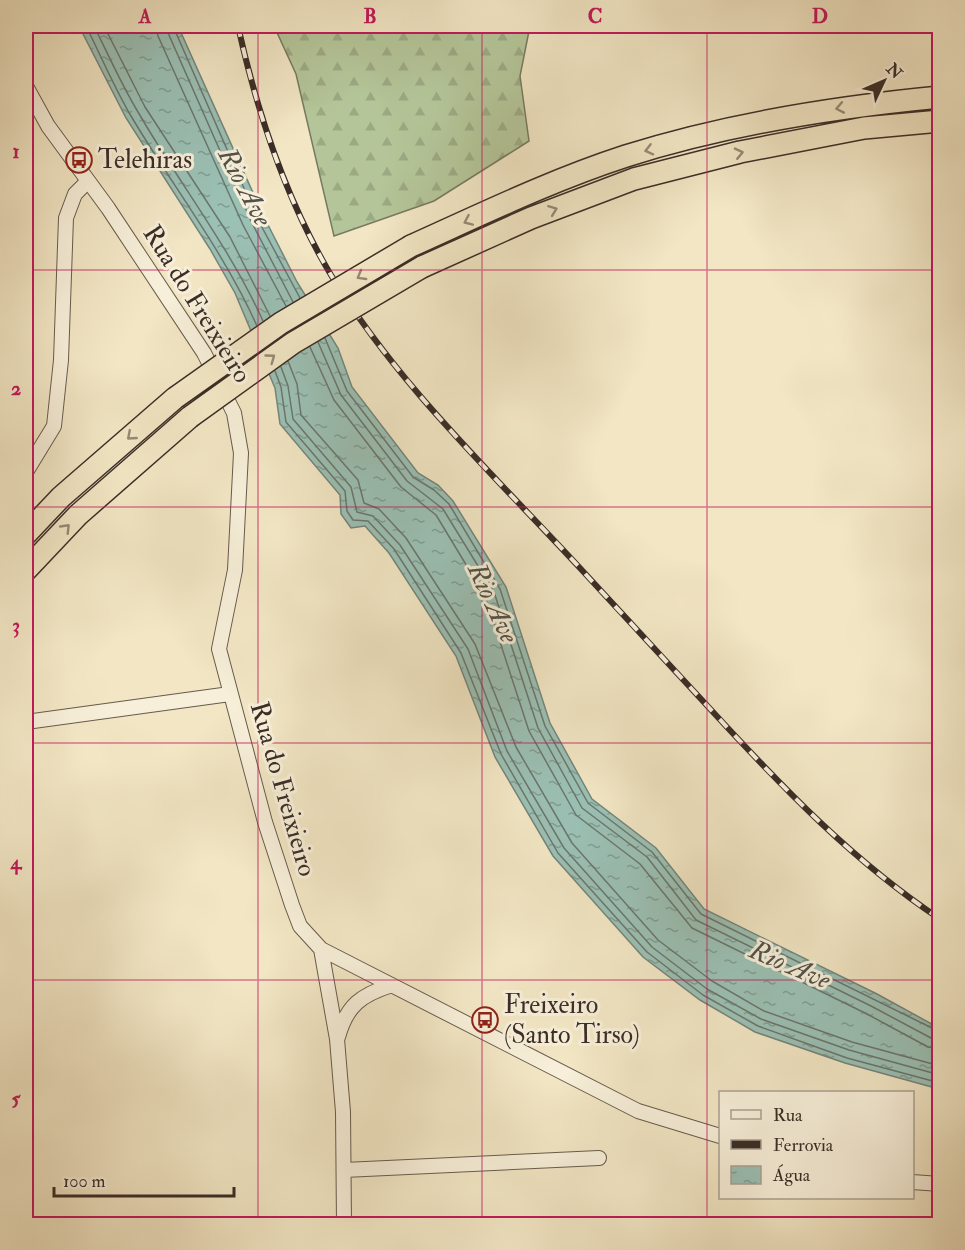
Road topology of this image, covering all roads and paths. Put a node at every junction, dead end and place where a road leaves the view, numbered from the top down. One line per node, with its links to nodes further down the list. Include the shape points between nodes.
1 (26, 86): 4 (street, Rua do Freixieiro)
2 (939, 97): 6 (highway, one-way to 6, bridge, via 849,106 626,156 521,196 411,246 281,323 175,398 61,497)
3 (939, 121): 7 (highway, one-way to 3, bridge, via 78,515 190,417 293,343 422,267 531,218 634,179 740,152 852,130)
4 (87, 182): 5 (street, via 75,194 66,218 61,369 54,426); 8 (street, Rua do Freixieiro, via 204,353 234,413 241,453 235,570 219,649)
5 (26, 472)
6 (26, 534)
7 (26, 570)
8 (230, 694): 9 (street); 10 (street, Rua do Freixieiro, via 292,905 300,926)
9 (26, 722)
10 (321, 949): 11 (street); 12 (street)
11 (392, 986): 12 (street, via 360,999 344,1016); 13 (street, via 638,1111)
12 (337, 1039): 15 (street)
13 (719, 1136)
14 (599, 1158): 15 (street)
15 (344, 1170): 18 (street)
16 (914, 1182): 17 (street)
17 (939, 1184)
18 (344, 1224)

